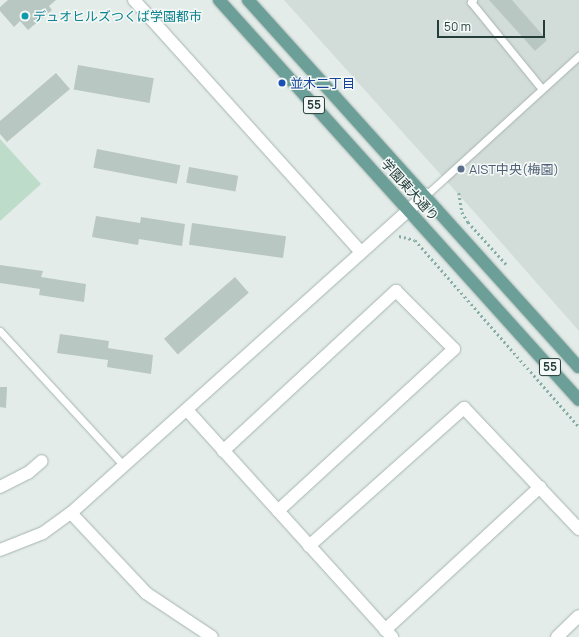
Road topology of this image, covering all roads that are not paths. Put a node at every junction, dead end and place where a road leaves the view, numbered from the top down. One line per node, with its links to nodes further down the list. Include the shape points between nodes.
1 (134, 0): 9 (street)
2 (219, 0): 8 (main road, 学園東大通り / 55)
3 (248, 0): 7 (main road, 学園東大通り / 55)
4 (473, 0): 6 (lane, via 471,2)
5 (579, 56): 6 (lane)
6 (542, 89): 7 (lane)
7 (426, 195): 8 (street); 11 (main road, 学園東大通り / 55)
8 (408, 210): 9 (street); 12 (main road, 学園東大通り / 55)
9 (361, 252): 13 (street)
10 (0, 331): 16 (lane)
11 (579, 367)
12 (579, 400)
13 (187, 410): 14 (street); 16 (street)
14 (224, 451): 19 (street); 19 (street, via 396,291 454,349)
15 (42, 461): 17 (street, via 28,473)
16 (124, 466): 20 (street)
17 (0, 487)
18 (540, 487): 21 (street); 22 (street, via 464,408); 25 (street)
19 (278, 511): 22 (street)
20 (71, 513): 23 (street, via 43,534); 26 (street, via 146,593)
21 (579, 529)
22 (309, 546): 25 (street)
23 (0, 550)
24 (579, 616): 27 (street)
25 (388, 633)
26 (212, 637)
27 (558, 637)

